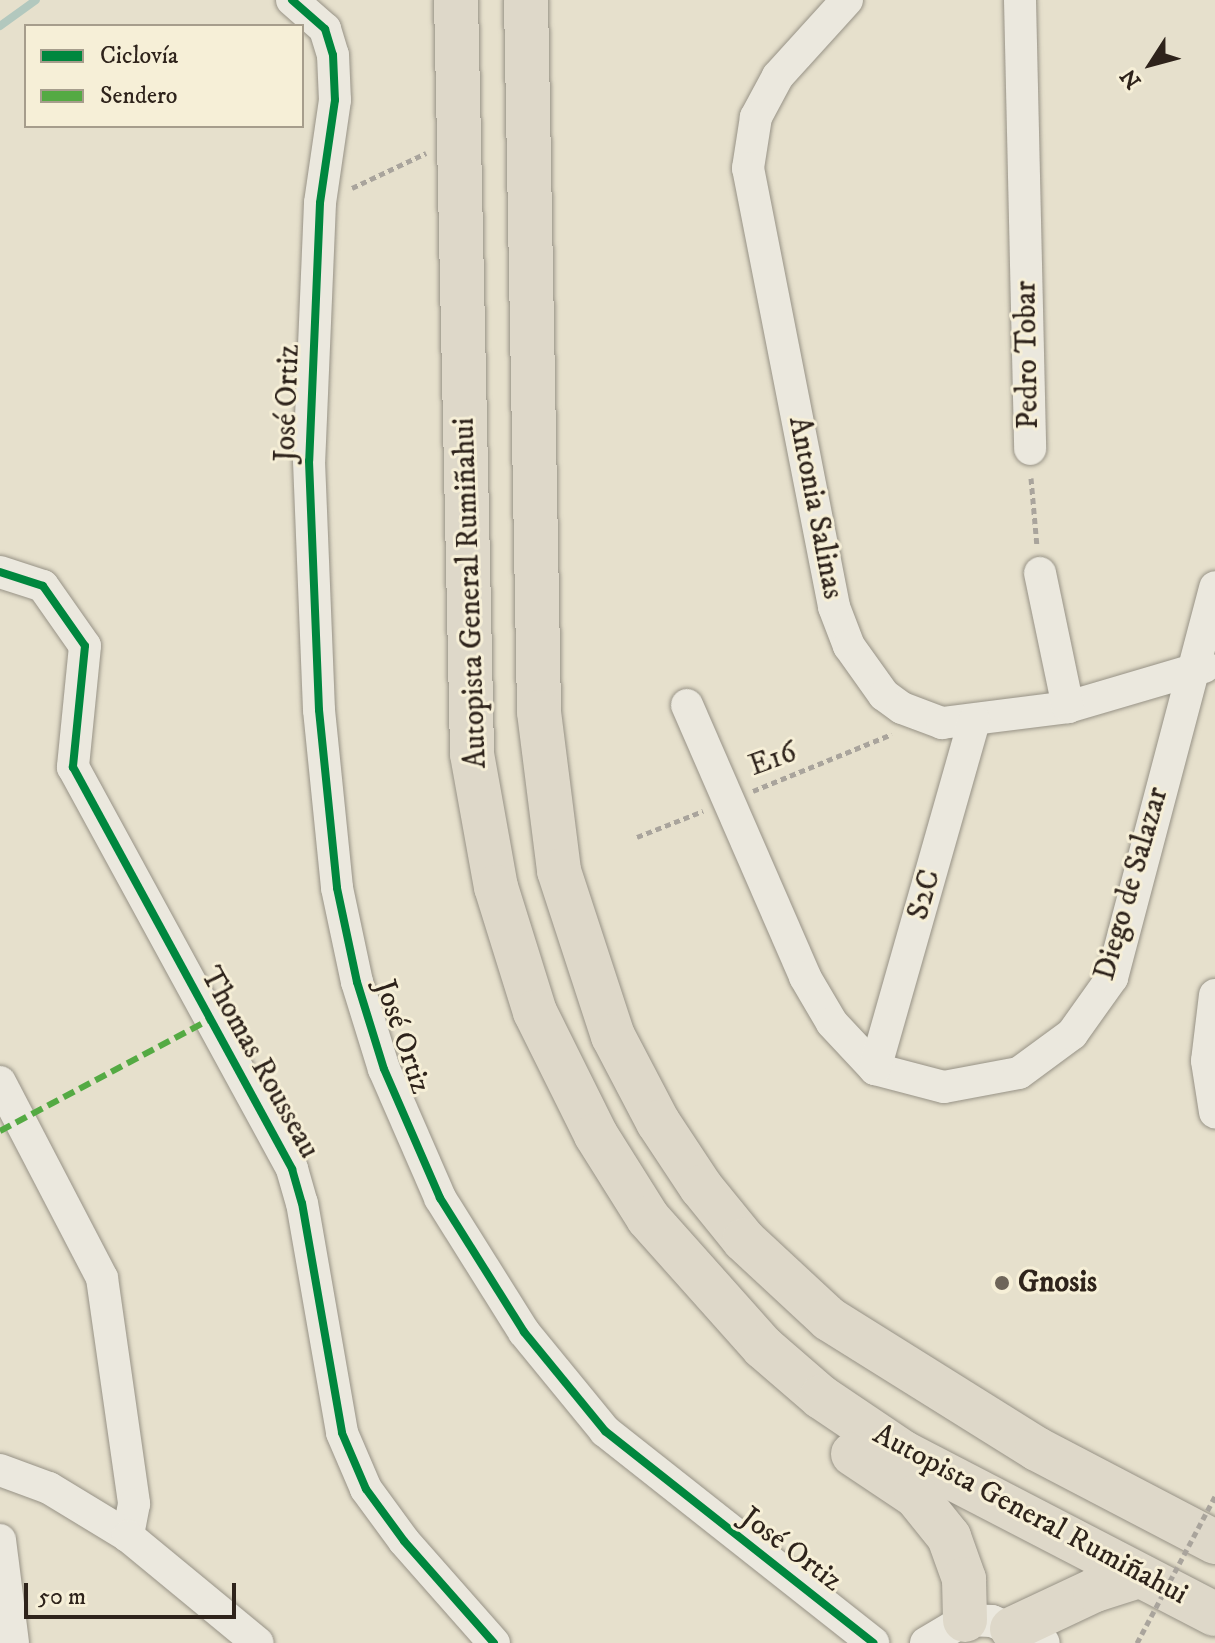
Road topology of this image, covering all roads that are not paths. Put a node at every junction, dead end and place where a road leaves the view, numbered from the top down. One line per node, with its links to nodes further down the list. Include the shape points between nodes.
1 (292, 0): 30 (street, José Ortiz, via 325,29 333,55 335,100 320,203 309,461 319,710 337,888 357,982 384,1069 440,1198 524,1332 605,1431)
2 (456, 0): 18 (highway, Autopista General Rumiñahui, via 472,754 496,887 535,1012 596,1135 648,1218)
3 (847, 0): 13 (street, Antonia Salinas, via 778,76 756,117 748,168 834,607 866,674 884,695 920,717 942,723)
4 (1020, 0): 6 (street, Pedro Tobar)
5 (532, 11): 22 (highway, Autopista General Rumiñahui, via 539,712 559,871 613,1036 658,1122 701,1187 744,1240 829,1319 1037,1449)
6 (1030, 449)
7 (0, 572): 29 (street, Thomas Rousseau, via 43,586 85,646 73,767 292,1169 342,1433 366,1489)
8 (1040, 573): 12 (street)
9 (1215, 587): 10 (street, Diego de Salazar)
10 (1202, 667): 12 (street, Antonia Salinas); 15 (street, Diego de Salazar, via 1112,978 1072,1034 1019,1073 944,1087)
11 (687, 705): 15 (street, via 805,977 832,1023)
12 (1068, 707): 13 (street, Antonia Salinas)
13 (974, 721): 15 (street, S2C)
14 (1215, 995): 17 (street, via 1207,1061)
15 (875, 1069)
16 (0, 1082): 20 (street, via 102,1278 134,1504)
17 (1215, 1112)
18 (688, 1266): 23 (highway, Autopista General Rumiñahui, via 763,1347 821,1397 904,1453); 25 (highway, via 747,1367 790,1408 916,1496 936,1518 958,1555)
19 (0, 1470): 20 (street, via 49,1488)
20 (128, 1536): 28 (street)
21 (0, 1540): 27 (street)
22 (1215, 1542)
23 (1139, 1576): 24 (highway, Autopista General Rumiñahui); 26 (highway, via 1095,1590)
24 (1215, 1614)
25 (965, 1620): 26 (street, via 992,1621); 31 (street)
26 (1028, 1636)
27 (13, 1643)
28 (258, 1643)
29 (494, 1643)
30 (873, 1643)
31 (926, 1643)

